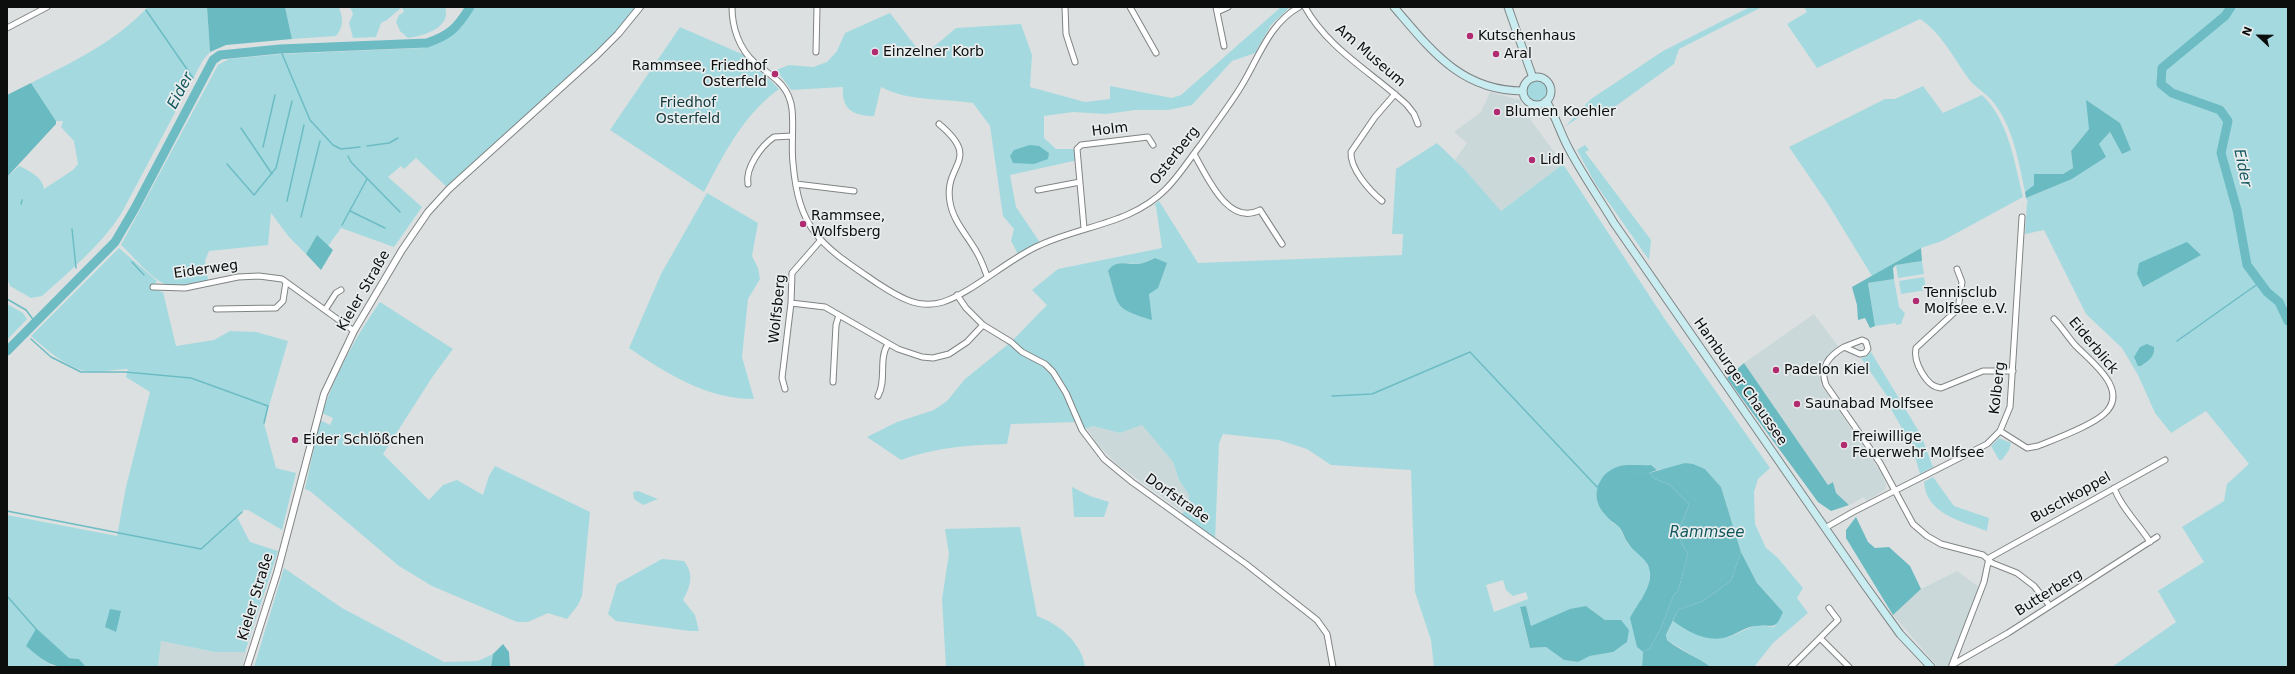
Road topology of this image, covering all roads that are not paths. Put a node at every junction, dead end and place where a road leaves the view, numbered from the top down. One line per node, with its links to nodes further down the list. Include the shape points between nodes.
1 (46, 7): 13 (street)
2 (732, 7): 24 (street, Osterberg, via 736,35 744,48 756,63 780,80 789,97 793,116)
3 (817, 7): 15 (street)
4 (1065, 7): 17 (street, via 1066,34)
5 (1130, 7): 16 (street)
6 (1228, 7): 12 (street)
7 (1299, 7): 26 (street, Osterberg, via 1284,16 1274,28 1240,88)
8 (1305, 7): 20 (street, Am Museum, via 1340,49)
9 (1394, 7): 19 (main road, via 1451,68 1497,89)
10 (1508, 7): 18 (main road)
11 (640, 8): 49 (street, Kieler Straße, via 618,34 454,184 428,212 402,250)
12 (1216, 10): 14 (street)
13 (7, 28)
14 (1224, 46)
15 (816, 52)
16 (1156, 53)
17 (1075, 62)
18 (1533, 78): 19 (main road, via 1526,83); 21 (main road, via 1542,78 1549,84 1550,93)
19 (1523, 91): 21 (main road, via 1525,98 1531,103 1539,104)
20 (1395, 94): 23 (street, Am Museum, via 1414,114); 32 (street, via 1375,117 1351,152 1352,163 1370,191)
21 (1546, 101): 60 (main road, Hamburger Chaussee, via 1580,170 1614,223)
22 (939, 124): 38 (street, via 954,137 961,152 961,158 950,183 952,210)
23 (1418, 124)
24 (792, 136): 28 (street, via 774,137 760,150 748,174); 29 (street, Osterberg)
25 (1154, 145): 27 (street, Holm, via 1148,137 1081,145 1076,153)
26 (1194, 154): 34 (street, Osterberg, via 1167,188 1144,207 1123,218); 36 (street, via 1225,203 1237,212 1247,215 1260,210)
27 (1080, 182): 30 (street); 34 (street, Holm)
28 (748, 184)
29 (796, 184): 31 (street); 35 (street, Osterberg, via 805,219)
30 (1038, 190)
31 (854, 191)
32 (1382, 200)
33 (2022, 217): 52 (street, Kolberg)
34 (1084, 228): 38 (street, Osterberg, via 1038,246)
35 (820, 241): 42 (street, Osterberg, via 835,255 906,300 933,304); 43 (street, Wolfsberg, via 792,273)
36 (1282, 244)
37 (1957, 269): 52 (street, via 1962,282 1958,309 1916,348 1915,357 1927,381 1934,387 1941,388 1983,371)
38 (988, 276): 42 (street, Osterberg)
39 (286, 282): 40 (street, Eiderweg, via 282,279 245,277 185,288); 44 (street, via 283,301 276,308); 45 (street, Eiderweg)
40 (153, 287)
41 (341, 290): 45 (street, via 336,293)
42 (957, 295): 48 (street, Dorfstraße)
43 (791, 303): 46 (street, via 820,305); 54 (street, Wolfsberg, via 782,378)
44 (216, 309)
45 (325, 310): 49 (street, Eiderweg)
46 (839, 316): 50 (street); 53 (street, via 836,325)
47 (2054, 319): 56 (street, Eiderblick, via 2105,376 2111,389 2108,410 2099,418 2038,446 2027,448)
48 (983, 324): 50 (street, via 963,346 941,357 911,354); 69 (street, Dorfstraße, via 1022,352 1045,364 1053,372 1066,393 1082,430 1104,459 1240,559 1317,620 1327,634)
49 (354, 331): 68 (street, Kieler Straße, via 320,406 277,573)
50 (888, 344): 55 (street, via 884,352 882,389)
51 (1844, 347): 59 (street, via 1825,364 1823,378 1880,463)
52 (2013, 371): 56 (street, Kolberg, via 2010,407 2006,422)
53 (833, 382)
54 (785, 389)
55 (878, 396)
56 (2000, 431): 59 (street, Kolberg, via 1987,444)
57 (2165, 460): 58 (street, Buschkoppel)
58 (2114, 488): 62 (street, via 2120,504 2138,522); 63 (street, Buschkoppel)
59 (1894, 491): 60 (street, Kolberg); 63 (street, via 1913,524 1927,536 1941,544)
60 (1826, 528): 72 (main road, Hamburger Chaussee, via 1900,634)
61 (2157, 537): 62 (street, Butterberg)
62 (2150, 542): 64 (street, Butterberg)
63 (1989, 558): 64 (street, via 1992,563 2017,573 2034,586); 67 (street, via 1984,582)
64 (2050, 606): 67 (street, Butterberg)
65 (1829, 608): 66 (street, via 1838,620)
66 (1820, 638): 70 (street); 71 (street)
67 (1952, 666)
68 (247, 667)
69 (1333, 667)
70 (1791, 667)
71 (1849, 667)
72 (1931, 667)

